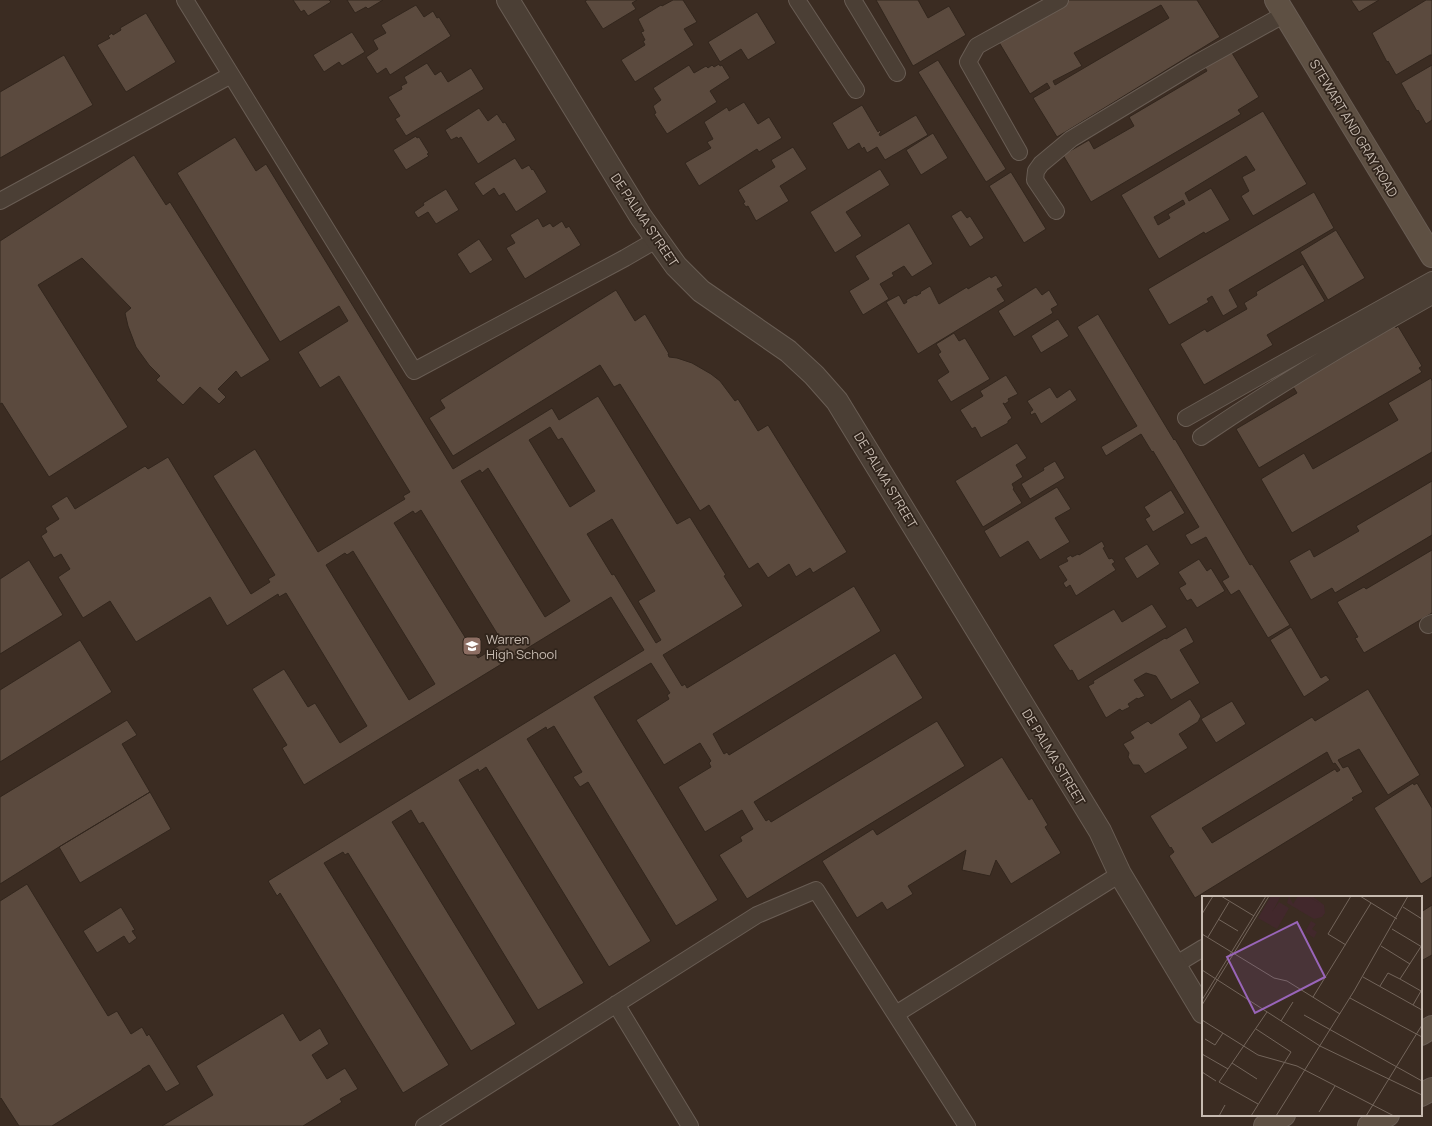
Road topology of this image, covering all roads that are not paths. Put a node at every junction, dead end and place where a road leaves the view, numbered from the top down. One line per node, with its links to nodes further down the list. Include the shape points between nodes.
1 (185, 0): 8 (lane)
2 (508, 0): 13 (street, DE PALMA STREET)
3 (797, 0): 9 (lane)
4 (853, 0): 7 (lane)
5 (1060, 0): 10 (lane, via 977,46 968,62)
6 (1281, 7): 12 (lane, via 1195,64 1071,139 1041,164 1036,171 1035,180); 14 (main road, STEWART AND GRAY ROAD)
7 (897, 73)
8 (231, 75): 11 (lane); 13 (lane, via 414,371)
9 (856, 90)
10 (1019, 152)
11 (0, 201)
12 (1056, 211)
13 (656, 240): 19 (street, DE PALMA STREET, via 692,283 788,351 837,401 1095,824)
14 (1432, 256)
15 (1432, 280): 17 (lane)
16 (1432, 296): 18 (lane, via 1320,360)
17 (1186, 418)
18 (1201, 437)
19 (1120, 874): 21 (street, DE PALMA STREET); 24 (lane)
20 (1202, 949): 21 (lane)
21 (1175, 965): 23 (street, DE PALMA STREET)
22 (616, 1004): 24 (lane, via 757,915 816,890); 30 (lane); 31 (lane)
23 (1202, 1010)
24 (896, 1014): 32 (lane)
25 (1432, 1027): 26 (main road)
26 (1422, 1033)
27 (1432, 1089): 28 (main road)
28 (1422, 1094)
29 (1386, 1116): 33 (main road)
30 (424, 1126)
31 (690, 1126)
32 (967, 1126)
33 (1370, 1126)

